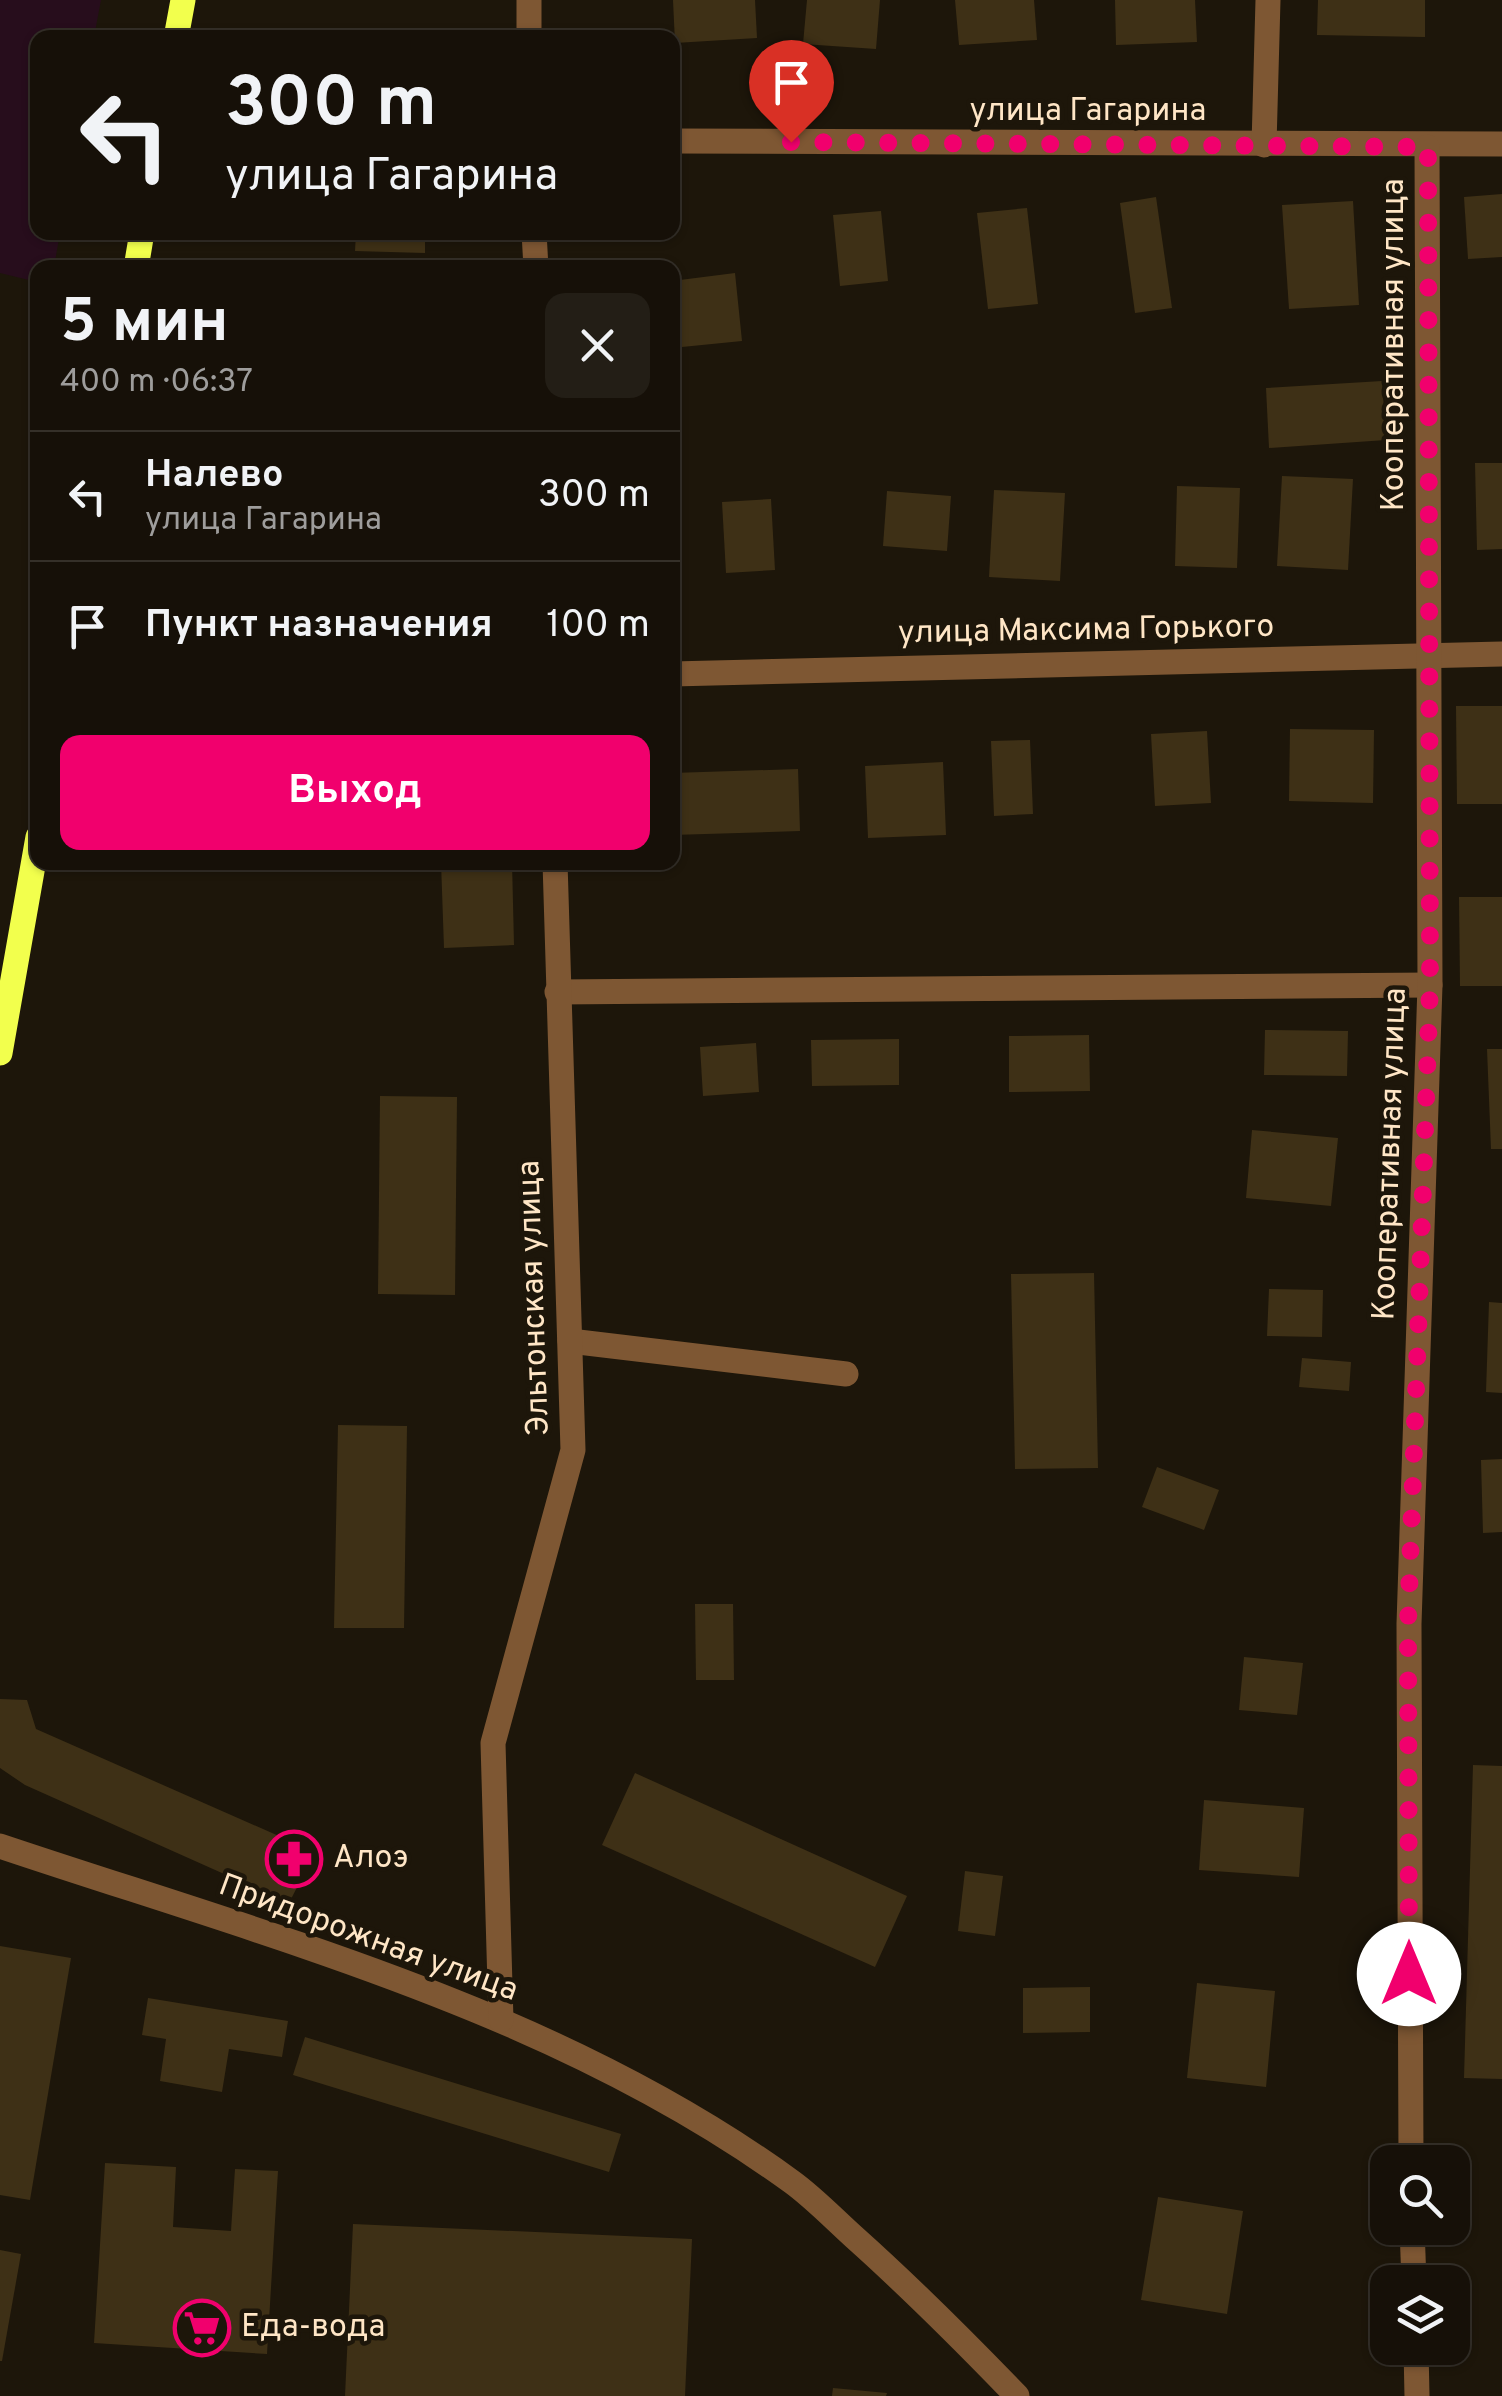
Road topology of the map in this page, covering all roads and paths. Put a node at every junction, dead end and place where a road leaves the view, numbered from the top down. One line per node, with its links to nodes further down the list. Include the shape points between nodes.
1 (183, 0): 4 (main road)
2 (529, 0): 5 (street)
3 (1268, 0): 8 (street)
4 (177, 30)
5 (529, 30)
6 (680, 141): 8 (street, улица Гагарина)
7 (1502, 144): 9 (street, улица Гагарина)
8 (1264, 146): 9 (street, улица Гагарина)
9 (1428, 147): 11 (street, Кооперативная улица)
10 (1502, 654): 11 (street, улица Максима Горького)
11 (1428, 656): 12 (street, улица Максима Горького); 15 (street, Кооперативная улица)
12 (680, 674)
13 (32, 870): 17 (main road)
14 (555, 870): 16 (street, Эльтонская улица)
15 (1430, 986): 16 (street); 22 (street, Кооперативная улица, via 1408,1624)
16 (557, 992): 18 (street, Эльтонская улица)
17 (0, 1053)
18 (570, 1341): 19 (street); 21 (street, Эльтонская улица, via 574,1450 494,1742)
19 (846, 1374)
20 (0, 1846): 21 (street, Придорожная улица, via 324,1951)
21 (501, 2020): 24 (street, Придорожная улица, via 667,2102 794,2183 925,2301)
22 (1411, 2145)
23 (1416, 2365): 25 (street)
24 (1017, 2396)
25 (1417, 2396)

